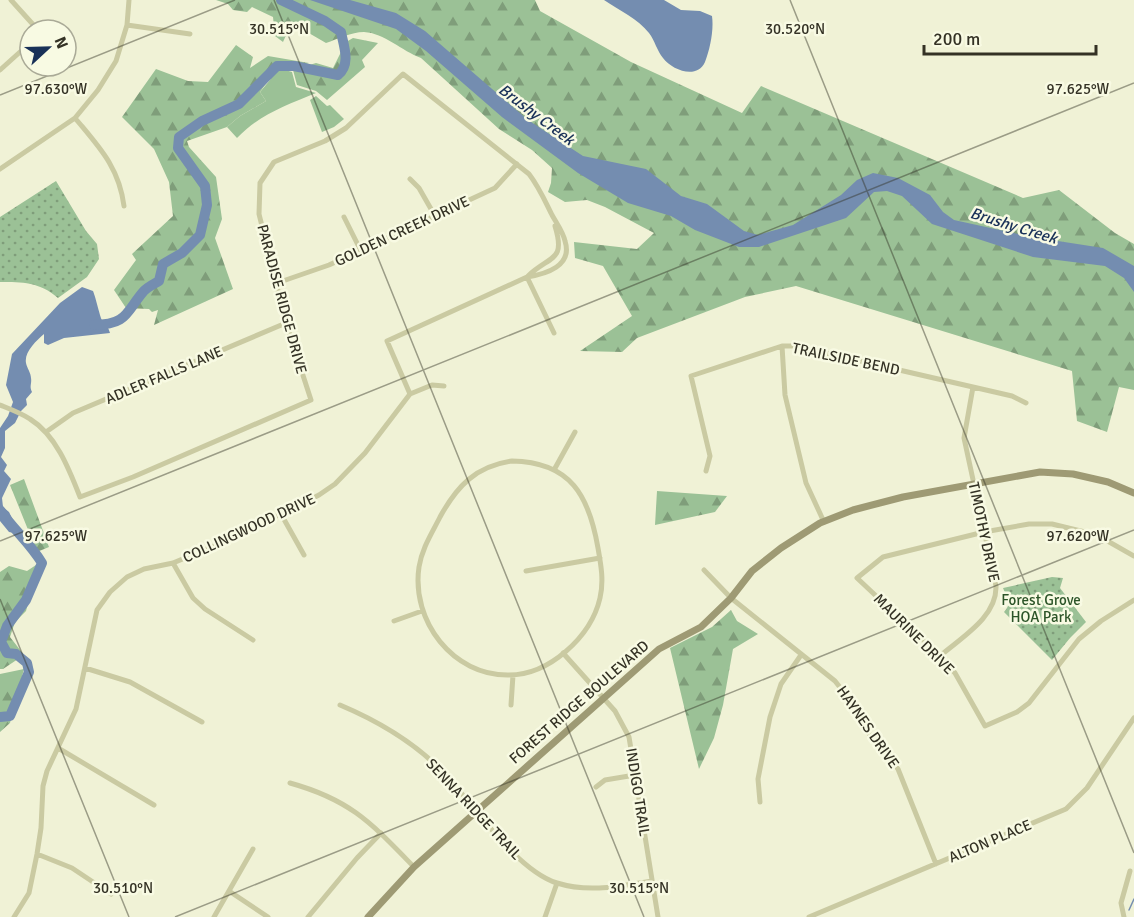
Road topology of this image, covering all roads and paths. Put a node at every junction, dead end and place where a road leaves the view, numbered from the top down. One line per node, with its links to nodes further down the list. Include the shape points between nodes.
1 (11, 0): 3 (street)
2 (129, 0): 4 (street)
3 (27, 18)
4 (127, 25): 5 (street); 8 (street, via 110,73)
5 (189, 34)
6 (18, 54): 7 (street)
7 (0, 70)
8 (75, 118): 10 (street); 12 (street, via 108,158 122,189)
9 (517, 164): 13 (street, via 539,186); 14 (street, GOLDEN CREEK DRIVE, via 495,188); 18 (street, PARADISE RIDGE DRIVE, via 403,74 346,128 274,162 260,183 259,214)
10 (0, 169)
11 (410, 179): 14 (street)
12 (124, 206)
13 (552, 215): 17 (street, via 560,243 557,254); 17 (street, via 566,242 563,262 541,275)
14 (435, 216): 16 (street, GOLDEN CREEK DRIVE)
15 (344, 218): 16 (street)
16 (361, 251): 18 (street, GOLDEN CREEK DRIVE)
17 (527, 277): 20 (street); 24 (street, via 387,341)
18 (277, 283): 19 (street, PARADISE RIDGE DRIVE)
19 (286, 323): 27 (street, ADLER FALLS LANE, via 73,413); 27 (street, PARADISE RIDGE DRIVE, via 311,400 80,496 67,465)
20 (554, 333)
21 (782, 346): 23 (street, TRAILSIDE BEND); 30 (street, TRAILSIDE BEND, via 691,375 710,456); 34 (street, via 785,394 803,472)
22 (444, 386): 24 (street, via 432,385)
23 (972, 387): 25 (street, TRAILSIDE BEND); 31 (street, TIMOTHY DRIVE, via 964,438)
24 (410, 394): 33 (street, COLLINGWOOD DRIVE, via 349,471 319,495)
25 (1026, 403)
26 (0, 405): 27 (street, PARADISE RIDGE DRIVE, via 30,419)
27 (46, 432)
28 (575, 432): 29 (street)
29 (554, 470): 38 (street, via 575,487 587,504); 44 (street, via 531,462 502,463 479,471 456,490 421,557 418,586)
30 (706, 471)
31 (973, 484): 32 (street, FOREST RIDGE BOULEVARD, via 1040,472 1073,474); 34 (street, FOREST RIDGE BOULEVARD, via 903,497); 35 (street, TIMOTHY DRIVE)
32 (1134, 493)
33 (280, 514): 36 (street); 39 (street, COLLINGWOOD DRIVE)
34 (824, 522): 42 (street, FOREST RIDGE BOULEVARD, via 752,571)
35 (984, 532): 37 (street, via 1029,524 1062,526 1096,535); 49 (street, TIMOTHY DRIVE, via 996,586 993,607); 49 (street, MAURINE DRIVE, via 883,557 857,578)
36 (304, 555)
37 (1134, 556)
38 (600, 558): 41 (street); 47 (street, via 602,587 598,607 584,632)
39 (173, 563): 46 (street, via 193,598); 50 (street, COLLINGWOOD DRIVE, via 144,569 110,592 97,610)
40 (704, 570): 42 (street, HAYNES DRIVE)
41 (525, 571)
42 (731, 598): 48 (street, HAYNES DRIVE); 52 (street, FOREST RIDGE BOULEVARD, via 701,627 659,649)
43 (1134, 600): 49 (street, MAURINE DRIVE, via 1079,639 1029,703 985,726 955,673)
44 (422, 611): 45 (street); 51 (street, via 436,638 458,658 483,672)
45 (394, 621)
46 (253, 639)
47 (563, 653): 51 (street, via 541,668); 52 (street, INDIGO TRAIL)
48 (801, 655): 61 (street, via 781,684 770,717 758,779); 67 (street, HAYNES DRIVE, via 835,681 866,730 898,769)
49 (940, 656)
50 (85, 668): 56 (street, via 130,682); 57 (street, COLLINGWOOD DRIVE, via 76,709)
51 (513, 675): 54 (street)
52 (604, 698): 58 (street, INDIGO TRAIL, via 629,737); 63 (street, FOREST RIDGE BOULEVARD)
53 (340, 705): 63 (street, SENNA RIDGE TRAIL, via 412,745 443,772)
54 (512, 705)
55 (1134, 718): 67 (street, ALTON PLACE, via 1088,788 1066,809)
56 (202, 722)
57 (58, 748): 62 (street); 66 (street, COLLINGWOOD DRIVE, via 43,786)
58 (635, 775): 60 (street, via 605,780); 70 (street, INDIGO TRAIL)
59 (290, 783): 64 (street, via 339,801)
60 (596, 788)
61 (760, 802)
62 (154, 805)
63 (476, 810): 68 (street, FOREST RIDGE BOULEVARD); 71 (street, SENNA RIDGE TRAIL, via 526,866)
64 (381, 833): 68 (street); 77 (street)
65 (253, 849): 72 (street)
66 (38, 854): 73 (street, via 72,868); 74 (street, COLLINGWOOD DRIVE, via 29,893)
67 (936, 864): 81 (street, ALTON PLACE)
68 (414, 867): 78 (street, FOREST RIDGE BOULEVARD)
69 (1130, 871): 82 (street, via 1121,903)
70 (652, 881): 71 (street, SENNA RIDGE TRAIL, via 597,889); 80 (street, INDIGO TRAIL)
71 (557, 883): 79 (street)
72 (229, 891): 75 (street); 76 (street)
73 (111, 894)
74 (14, 917)
75 (214, 917)
76 (268, 917)
77 (308, 917)
78 (368, 917)
79 (545, 917)
80 (658, 917)
81 (809, 917)
82 (1124, 917)

